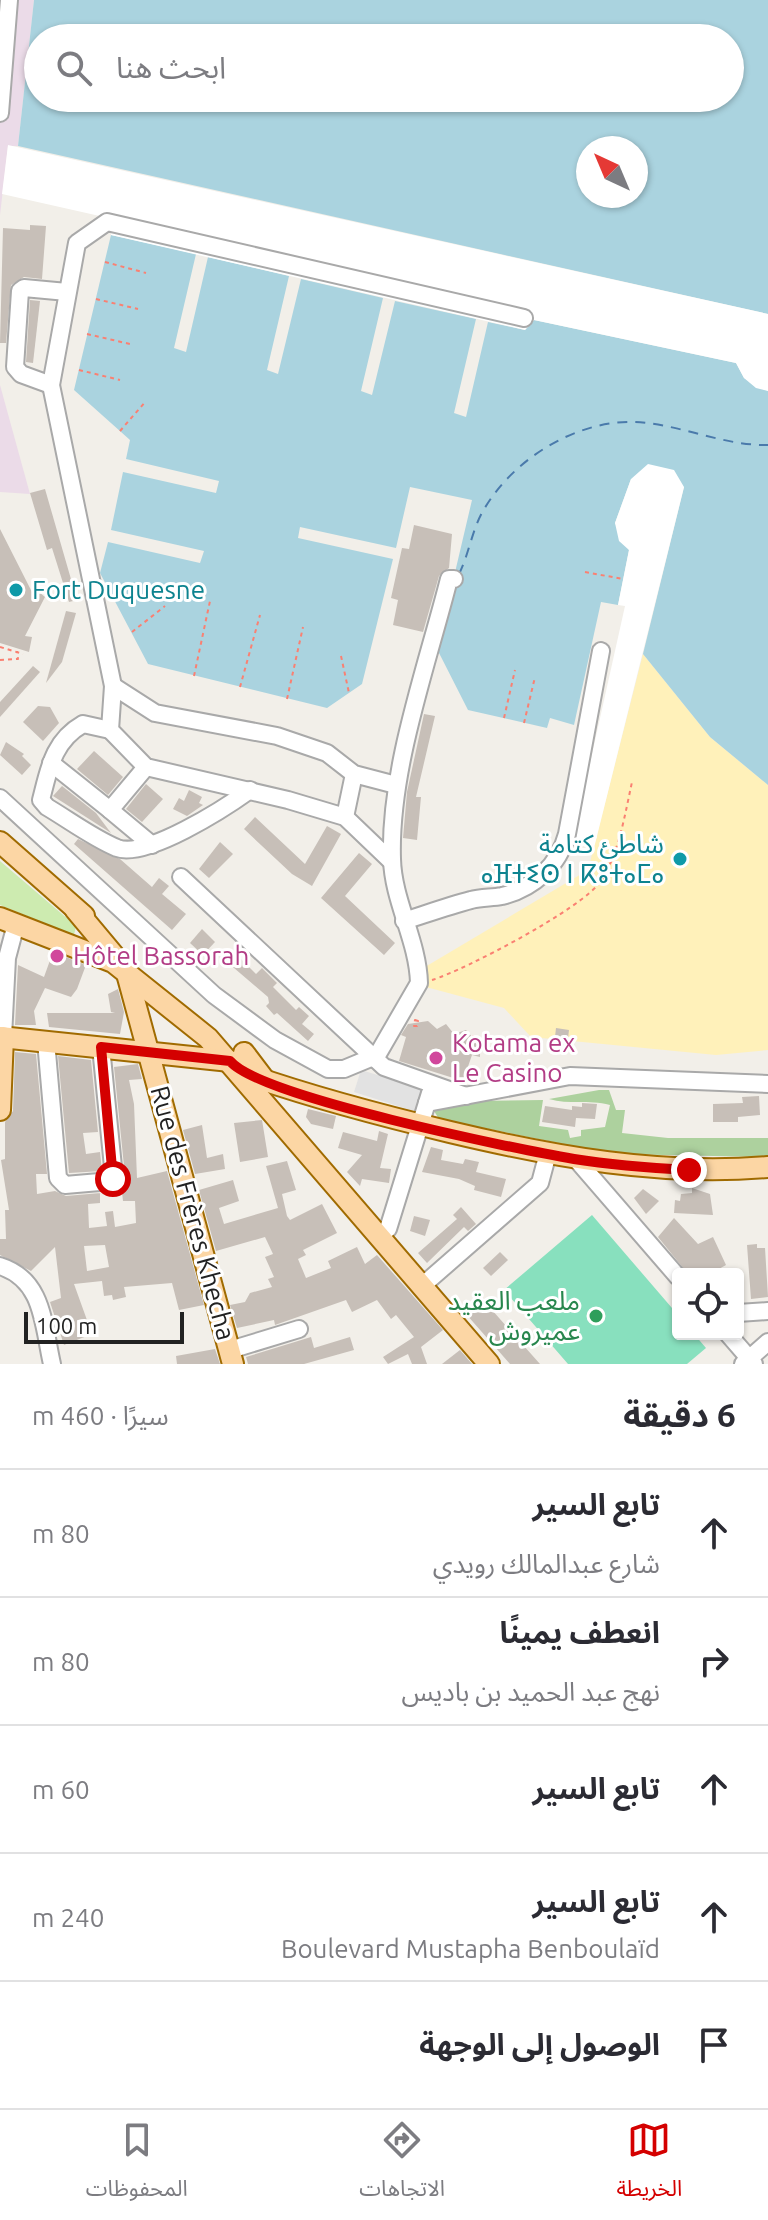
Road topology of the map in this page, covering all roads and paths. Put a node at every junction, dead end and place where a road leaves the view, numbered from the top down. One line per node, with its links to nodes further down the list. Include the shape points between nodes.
1 (9, 0): 2 (street)
2 (0, 113)
3 (105, 262): 4 (path)
4 (146, 273)
5 (67, 292): 8 (street, via 77,243 107,222); 13 (street); 13 (street, via 20,291 15,367)
6 (96, 299): 7 (path)
7 (138, 309)
8 (524, 318)
9 (87, 334): 10 (path)
10 (130, 344)
11 (79, 370): 12 (path)
12 (120, 380)
13 (51, 385): 33 (street)
14 (146, 401): 15 (path)
15 (120, 431)
16 (585, 572): 18 (path)
17 (454, 579): 44 (street, via 449,579)
18 (623, 579)
19 (210, 601): 31 (path)
20 (165, 606): 23 (path)
21 (260, 615): 34 (path)
22 (303, 627): 36 (path)
23 (132, 632)
24 (0, 647): 25 (path)
25 (17, 651): 27 (path); 29 (path, via 18,659)
26 (601, 651): 55 (street, via 567,834 553,865 537,880 504,895)
27 (23, 654)
28 (341, 656): 35 (path)
29 (0, 660)
30 (515, 670): 37 (path)
31 (194, 676)
32 (535, 677): 38 (path)
33 (113, 686): 39 (street); 42 (street, via 155,713 277,736 327,753)
34 (240, 687)
35 (349, 693)
36 (287, 699)
37 (504, 718)
38 (524, 723)
39 (110, 730): 40 (street, via 83,724 70,731); 41 (street)
40 (51, 763): 47 (street); 50 (street, via 41,800 47,807 118,849)
41 (146, 767): 45 (street); 47 (street)
42 (354, 774): 44 (street); 48 (street)
43 (632, 782): 59 (path, via 600,883 562,914 446,975)
44 (396, 785): 51 (street)
45 (250, 790): 48 (street); 50 (street, via 205,822)
46 (0, 798): 64 (street, via 214,995 275,1040 328,1069)
47 (110, 810): 50 (street)
48 (345, 817): 51 (street)
49 (0, 842): 53 (main road)
50 (152, 845)
51 (392, 862): 55 (street)
52 (181, 877): 64 (street)
53 (75, 909): 57 (main road); 58 (main road)
54 (8, 921): 56 (main road); 60 (street)
55 (404, 921): 59 (street)
56 (70, 945): 57 (main road); 58 (main road)
57 (109, 951): 58 (main road)
58 (129, 965): 63 (main road, Rue des Frères Khecha); 65 (main road)
59 (419, 983): 64 (street)
60 (2, 1037): 61 (main road); 66 (main road)
61 (46, 1041): 62 (main road); 62 (street, via 58,1178 65,1185 114,1177)
62 (101, 1047): 63 (main road)
63 (149, 1052): 65 (main road); 86 (main road, Rue des Frères Khecha)
64 (374, 1058): 69 (street)
65 (229, 1059): 67 (main road); 70 (main road); 80 (main road)
66 (1, 1073): 71 (main road)
67 (265, 1081): 70 (main road); 72 (main road)
68 (768, 1084): 69 (street, via 570,1076 466,1096)
69 (430, 1095): 73 (street)
70 (312, 1098): 72 (main road, via 295,1103); 73 (main road)
71 (0, 1110)
72 (295, 1122): 77 (main road)
73 (420, 1125): 74 (main road); 77 (street)
74 (548, 1153): 75 (main road); 80 (street, via 540,1183)
75 (576, 1159): 76 (main road, via 689,1170); 79 (street)
76 (768, 1167)
77 (388, 1229): 80 (main road)
78 (0, 1266): 88 (street, via 19,1274 33,1289)
79 (672, 1270)
80 (426, 1283): 89 (main road); 90 (main road)
81 (768, 1311): 82 (street)
82 (744, 1313)
83 (299, 1329): 86 (street)
84 (732, 1340): 87 (street)
85 (768, 1342): 87 (street)
86 (232, 1357)
87 (749, 1362)
88 (52, 1364)
89 (489, 1364)
90 (504, 1364)

